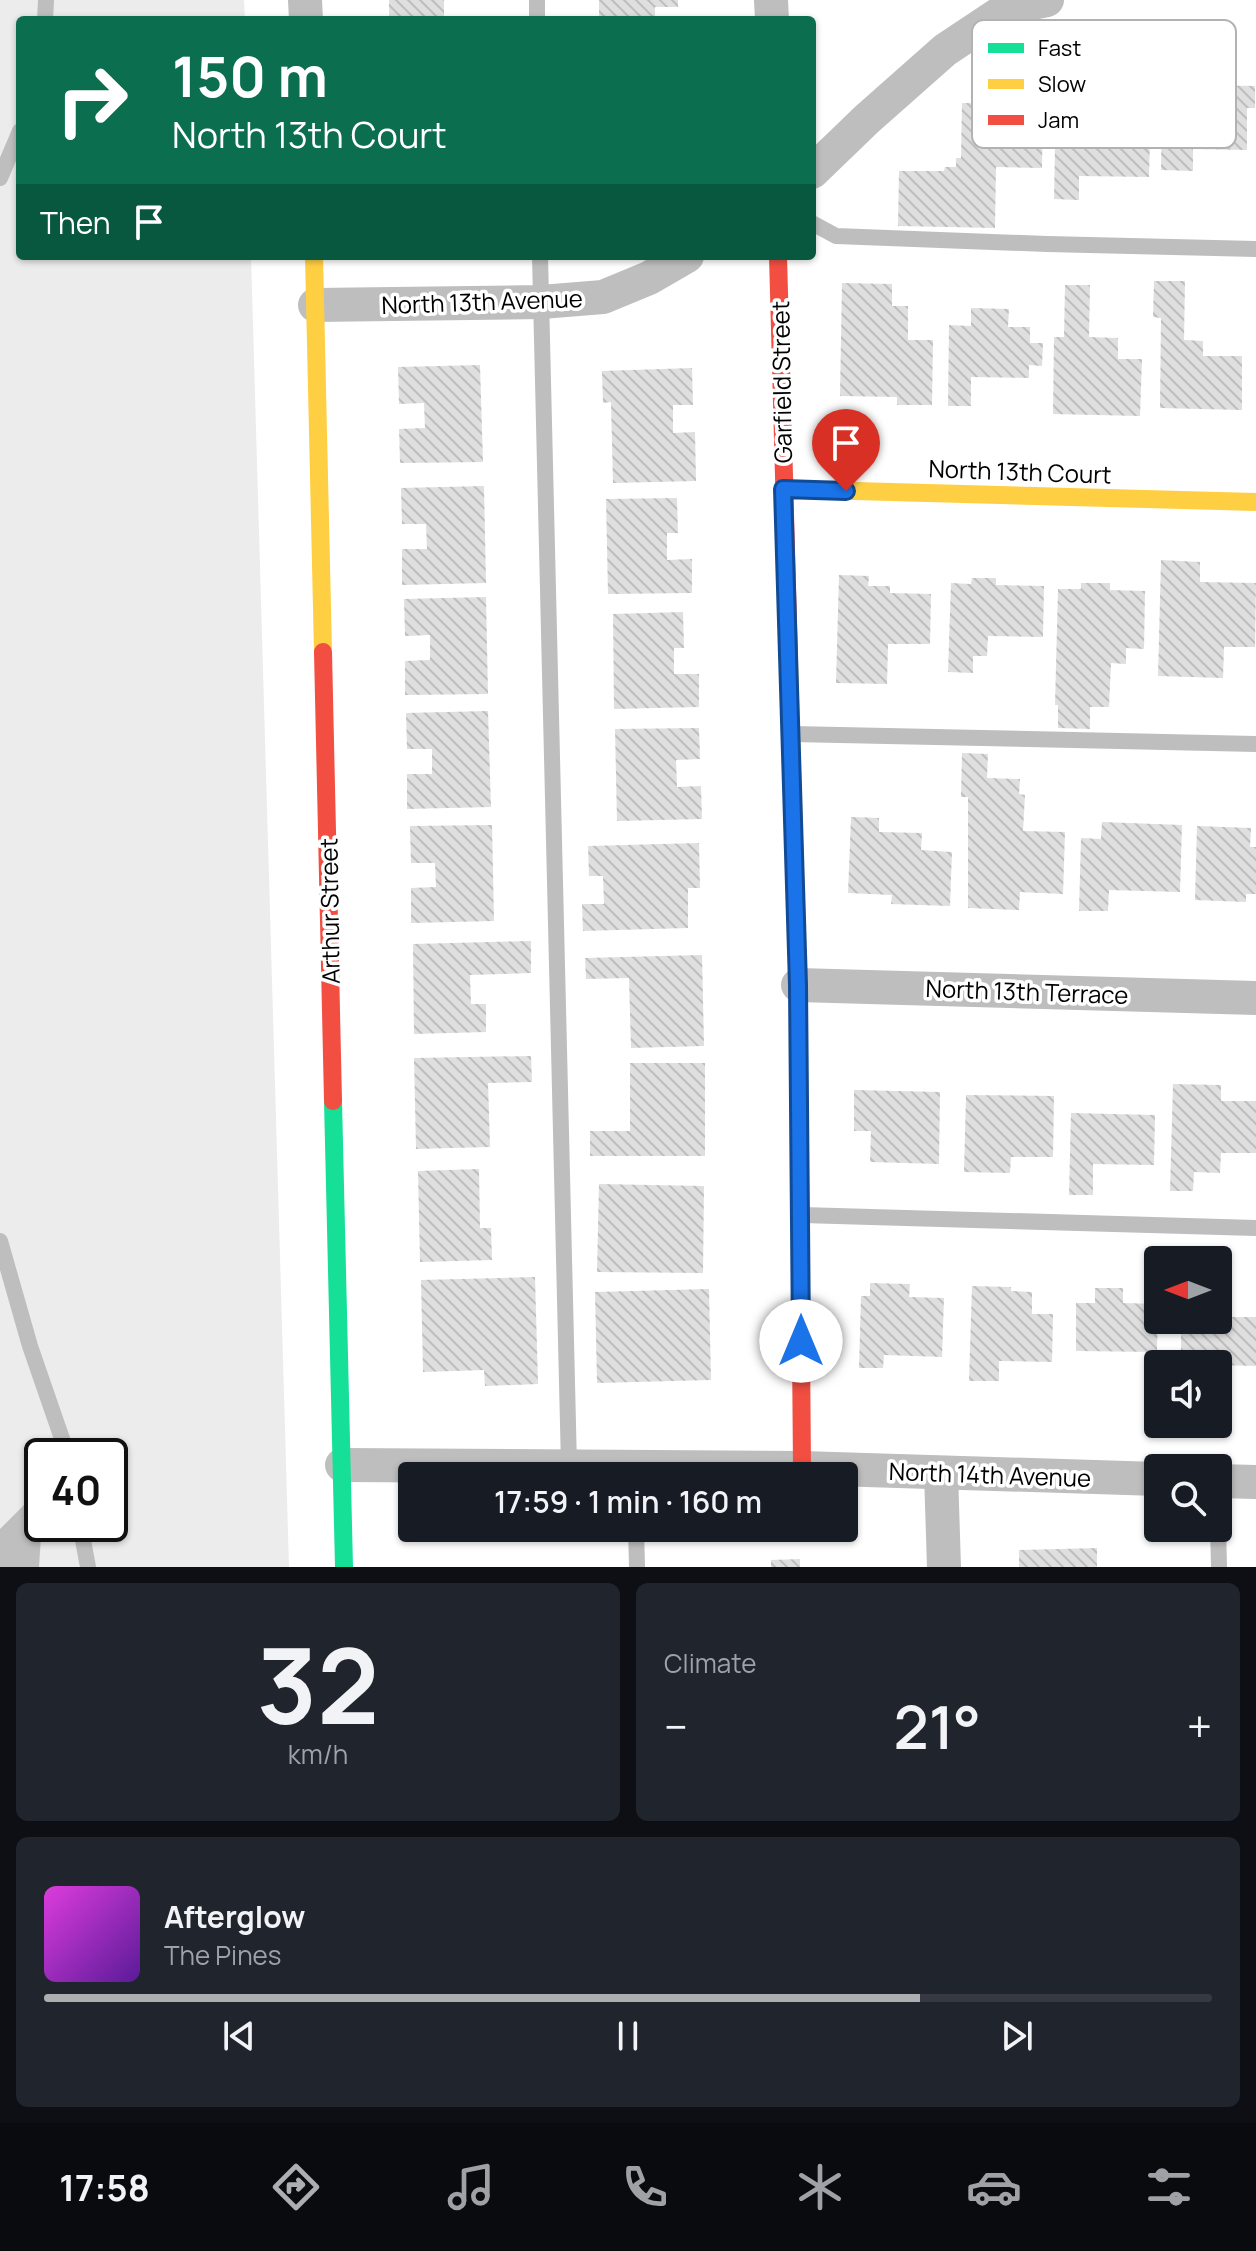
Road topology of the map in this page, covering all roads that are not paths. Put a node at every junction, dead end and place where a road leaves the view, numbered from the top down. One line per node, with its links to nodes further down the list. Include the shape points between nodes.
1 (1047, 0): 2 (street, via 1008,8)
2 (990, 20)
3 (972, 32): 5 (street, via 945,50)
4 (16, 140): 6 (lane)
5 (816, 168)
6 (0, 178)
7 (816, 225): 8 (lane, via 836,236)
8 (1256, 249)
9 (314, 260): 14 (street, Arthur Street)
10 (540, 260): 13 (lane)
11 (680, 260): 13 (street, North 13th Avenue, via 603,297)
12 (778, 260): 15 (street, Garfield Street)
13 (541, 302): 14 (street, North 13th Avenue); 25 (lane)
14 (315, 305): 27 (street, Arthur Street)
15 (783, 489): 16 (street, North 13th Court); 17 (street, Garfield Street)
16 (1256, 502)
17 (790, 734): 18 (lane); 19 (street, Garfield Street)
18 (1256, 744)
19 (798, 985): 20 (street, North 13th Terrace); 21 (street, Garfield Street)
20 (1256, 998)
21 (800, 1215): 22 (lane); 26 (street, Garfield Street)
22 (1256, 1228)
23 (0, 1241): 24 (lane)
24 (63, 1438)
25 (569, 1462)
26 (802, 1462)
27 (342, 1465): 28 (street, North 14th Avenue); 38 (street, Arthur Street)
28 (398, 1465)
29 (858, 1470): 30 (street, North 14th Avenue)
30 (941, 1473): 31 (street, North 14th Avenue); 40 (street)
31 (1144, 1479)
32 (1232, 1481): 33 (street)
33 (1256, 1482)
34 (83, 1542): 37 (lane)
35 (636, 1542): 39 (lane)
36 (1218, 1542): 41 (lane)
37 (88, 1567)
38 (344, 1567)
39 (637, 1567)
40 (944, 1567)
41 (1219, 1567)

